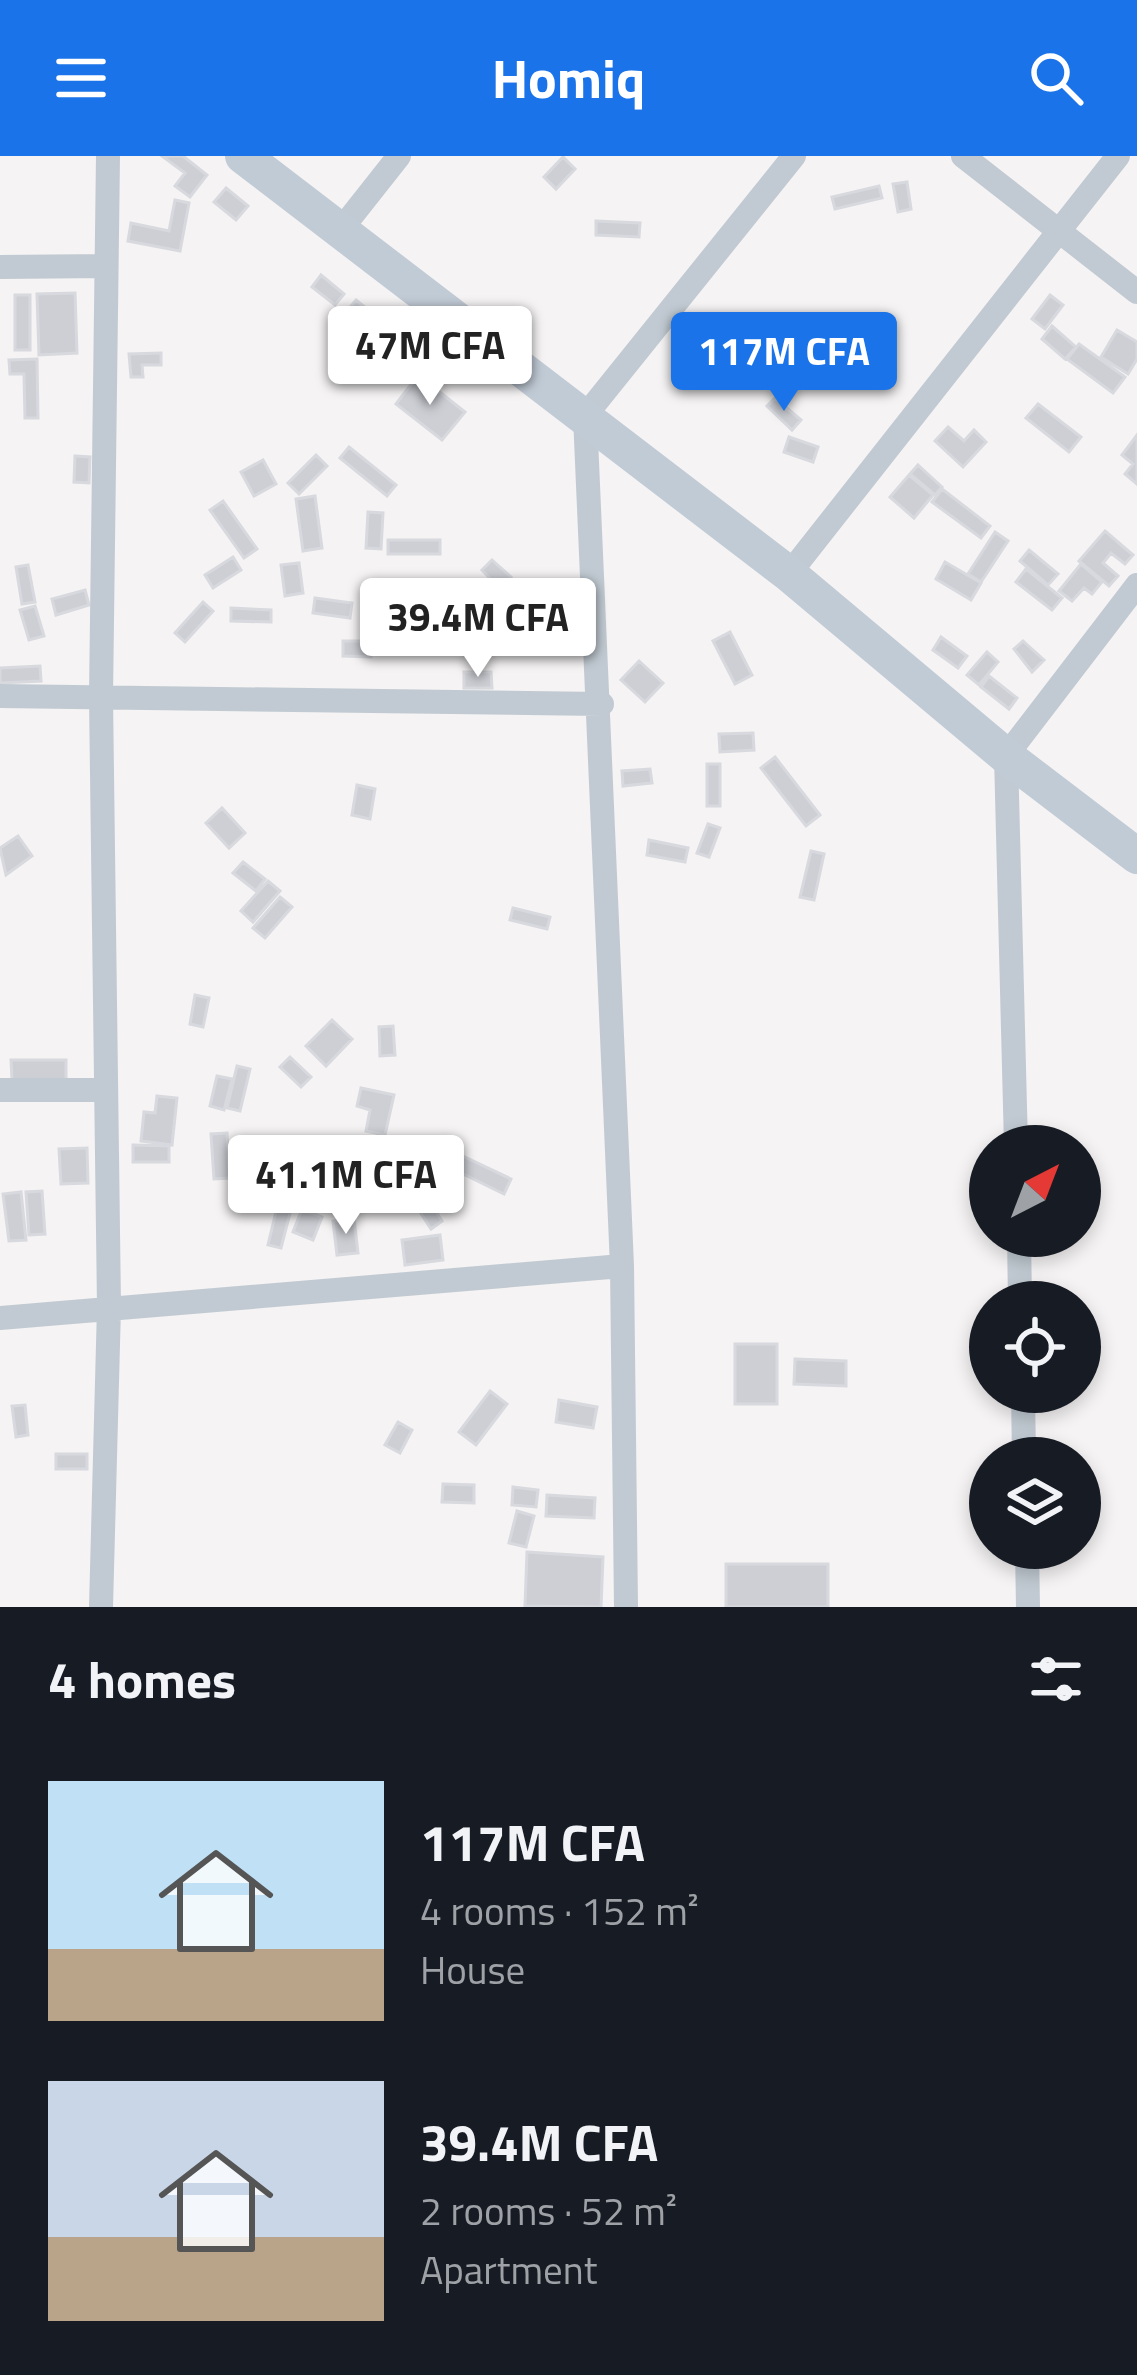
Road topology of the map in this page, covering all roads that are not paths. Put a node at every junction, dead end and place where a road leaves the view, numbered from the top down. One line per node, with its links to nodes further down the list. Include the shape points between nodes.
1 (108, 156): 9 (street)
2 (243, 156): 8 (street)
3 (399, 156): 8 (street)
4 (794, 156): 12 (street)
5 (963, 156): 7 (street)
6 (1118, 156): 7 (street)
7 (1055, 231): 11 (street); 13 (street)
8 (338, 232): 12 (street)
9 (106, 266): 10 (street); 16 (street)
10 (0, 267)
11 (1137, 292)
12 (586, 416): 13 (street); 17 (street)
13 (788, 574): 18 (street)
14 (1137, 585): 18 (street)
15 (0, 696): 16 (street)
16 (101, 697): 17 (street); 21 (street)
17 (602, 704): 23 (street)
18 (1006, 756): 19 (street); 22 (street)
19 (1137, 856)
20 (0, 1090): 21 (street)
21 (106, 1090): 24 (street)
22 (1015, 1125)
23 (622, 1266): 24 (street); 28 (street)
24 (109, 1307): 25 (street); 27 (street)
25 (0, 1318)
26 (1027, 1569): 29 (street)
27 (101, 1607)
28 (626, 1607)
29 (1028, 1607)

